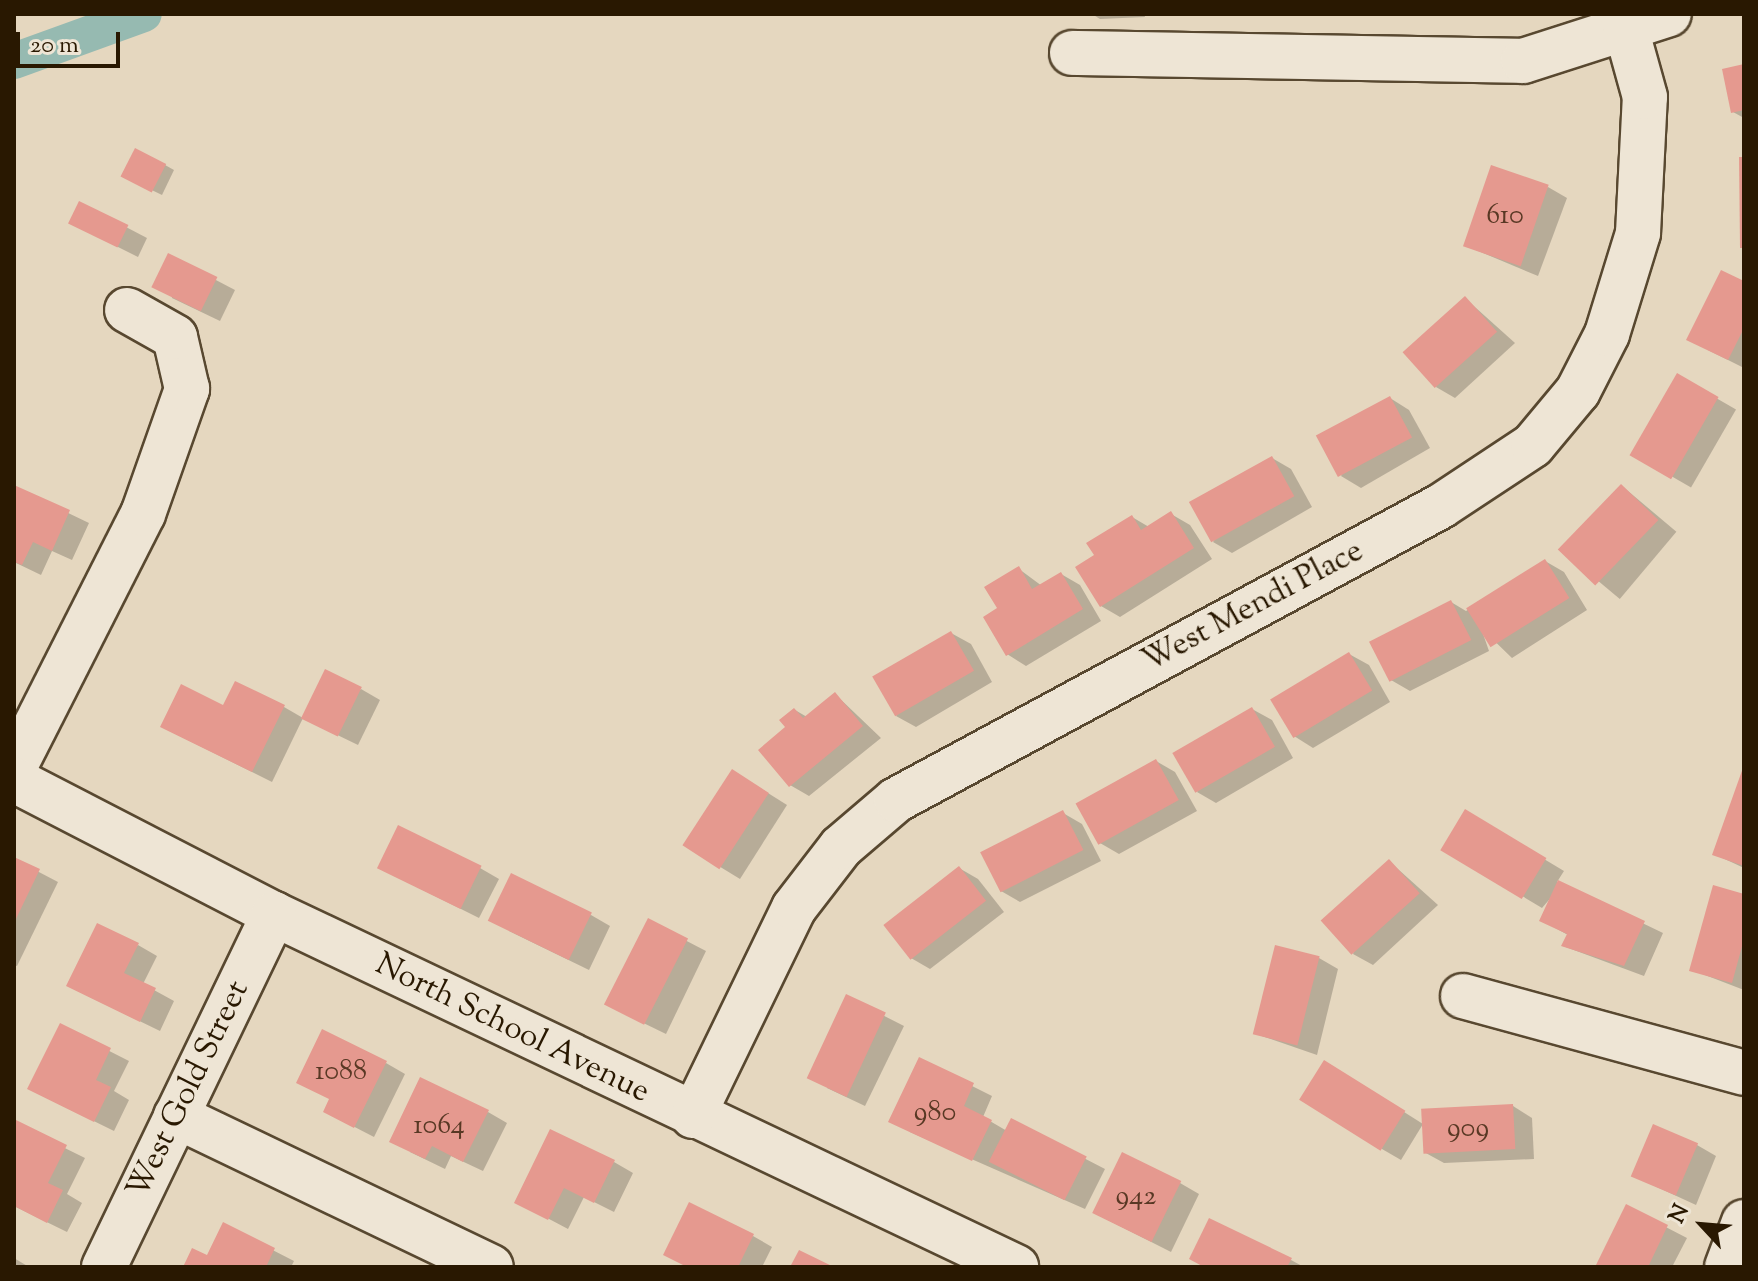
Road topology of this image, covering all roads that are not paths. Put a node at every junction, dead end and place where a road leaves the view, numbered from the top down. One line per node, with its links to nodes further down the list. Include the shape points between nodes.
1 (1669, 14): 2 (street)
2 (1626, 23): 3 (street, via 1523,61); 11 (street, West Mendi Place, via 1645,97 1638,233 1607,334 1578,391 1533,445 1441,506 896,800 841,847 794,908)
3 (1072, 53)
4 (127, 310): 5 (street, via 175,337 187,389 143,514)
5 (14, 768)
6 (14, 780): 7 (street, North School Avenue)
7 (274, 914): 10 (street, West Gold Street); 11 (street, North School Avenue)
8 (1463, 996): 9 (street)
9 (1744, 1073)
10 (176, 1116): 13 (street, West Gold Street); 14 (street)
11 (693, 1116): 15 (street, North School Avenue)
12 (1744, 1222): 16 (street)
13 (104, 1267)
14 (491, 1267)
15 (1016, 1267)
16 (1727, 1267)

